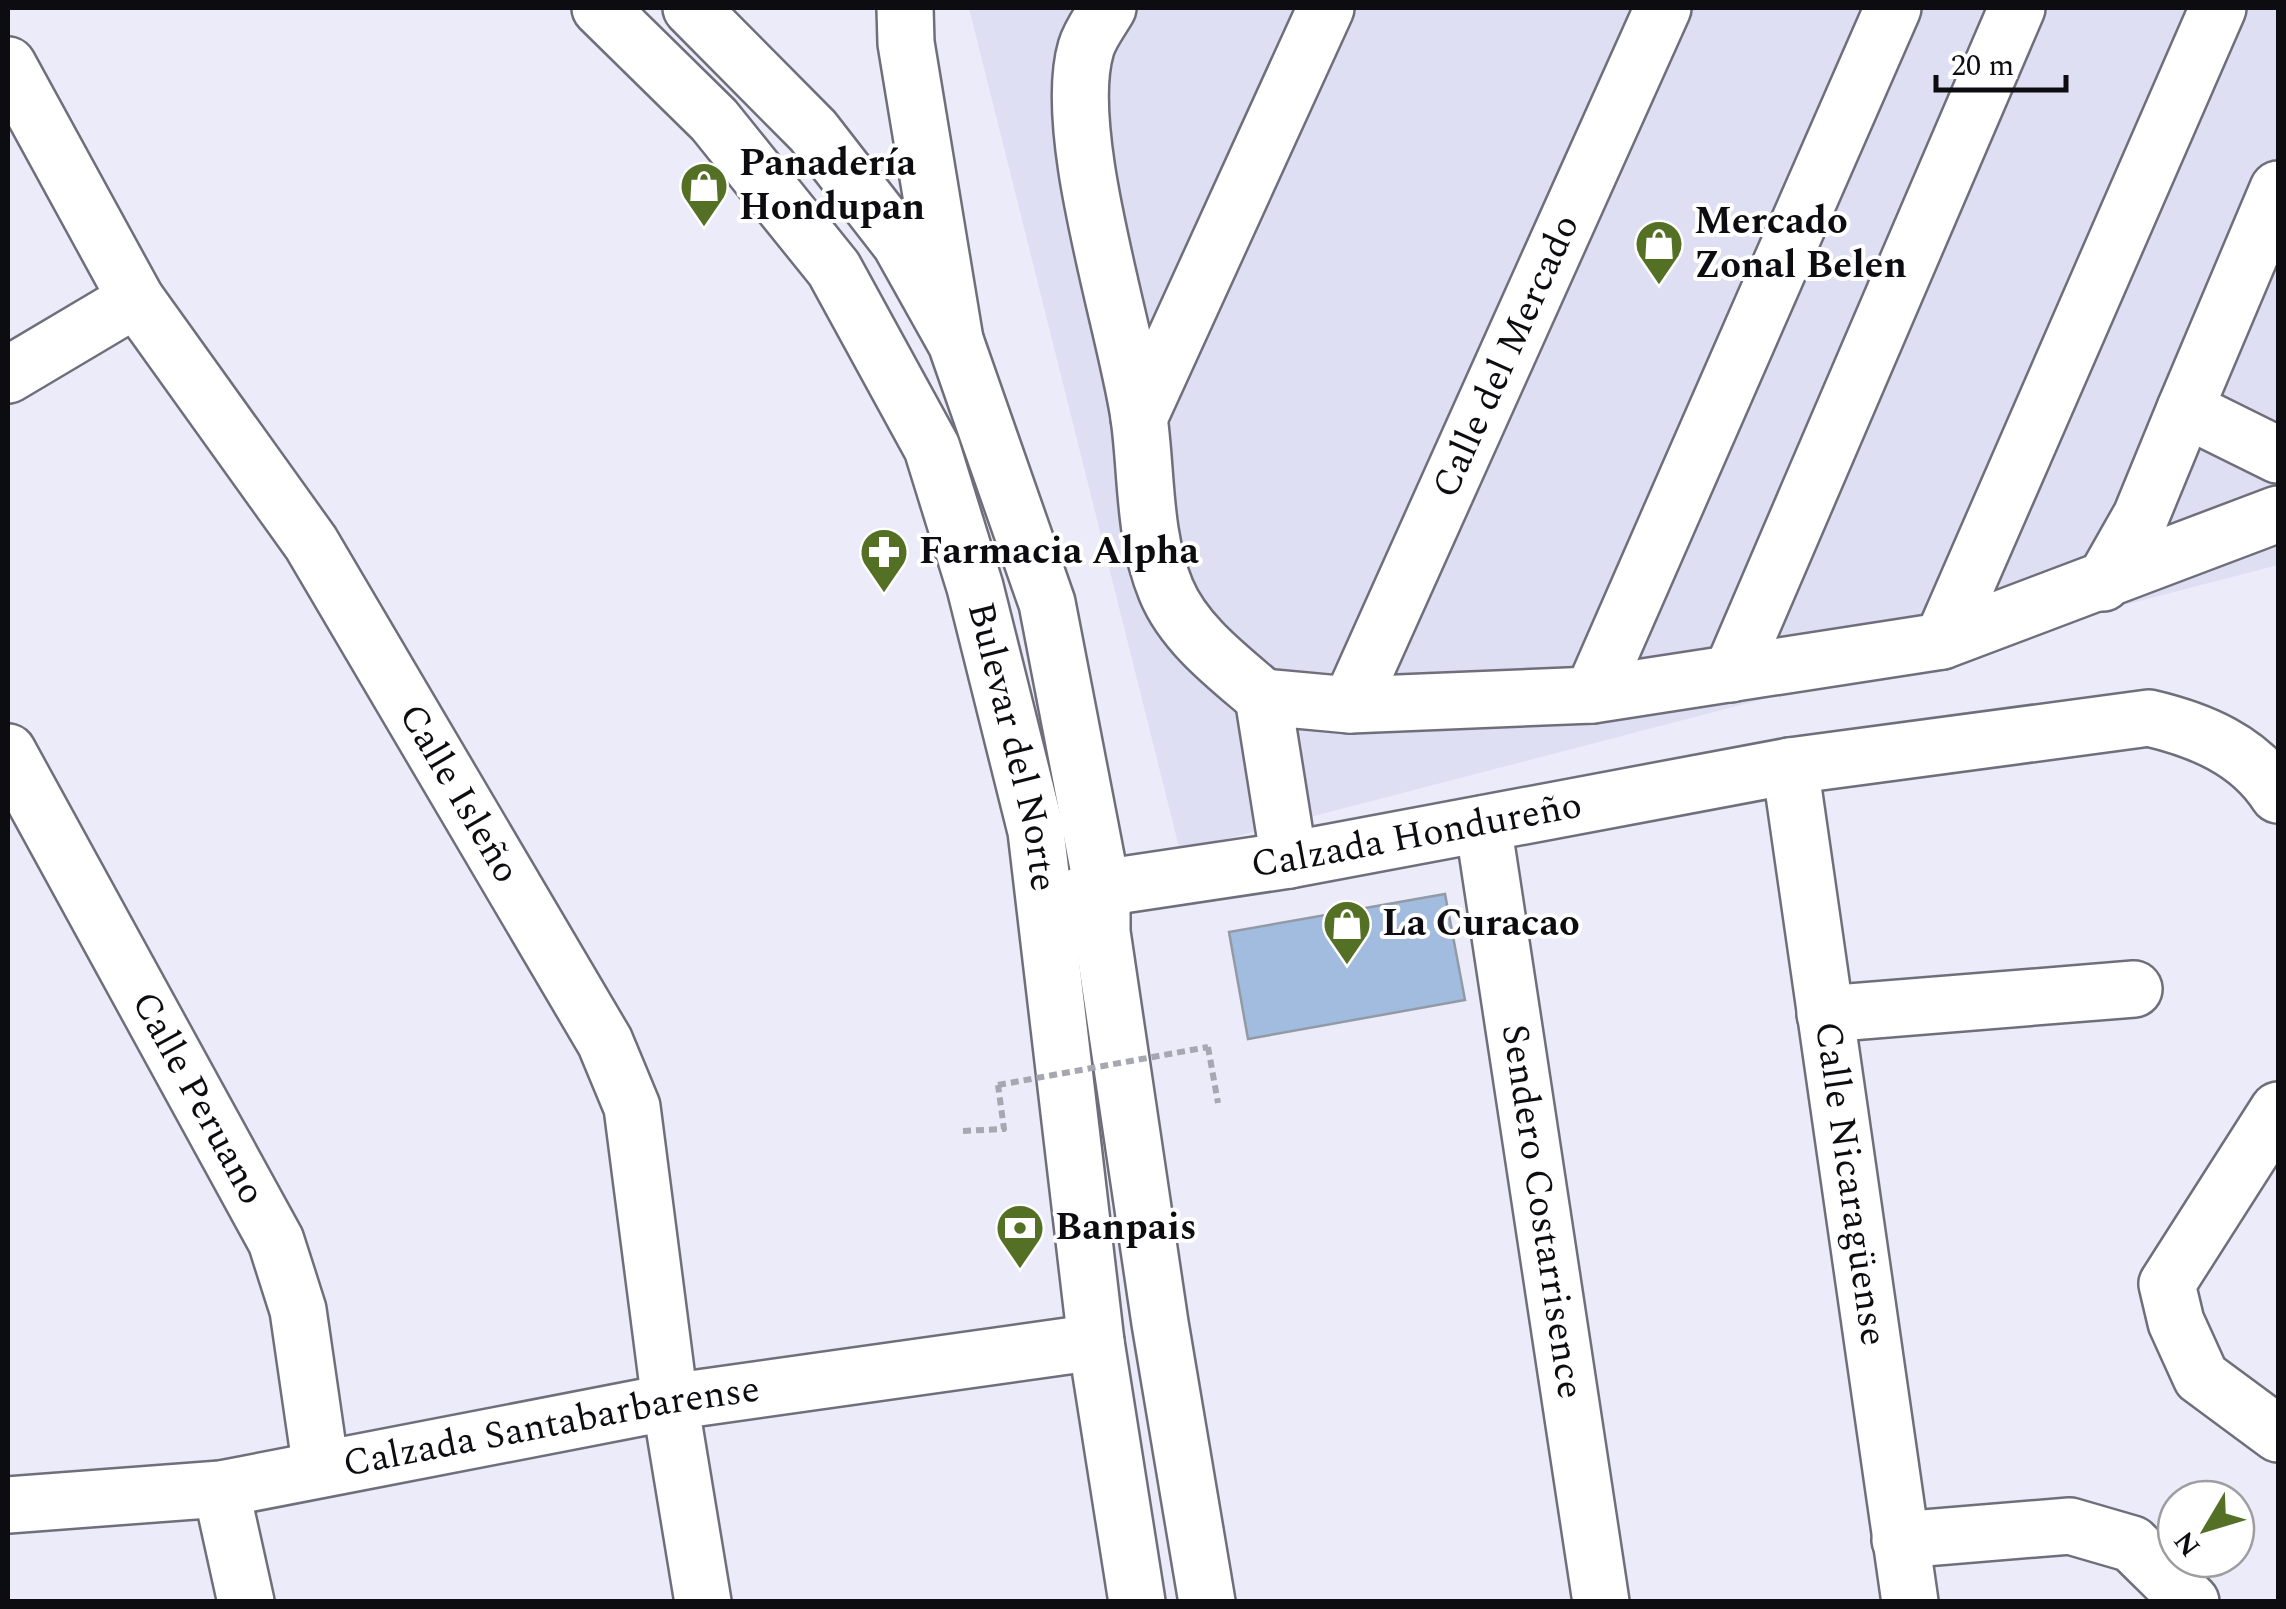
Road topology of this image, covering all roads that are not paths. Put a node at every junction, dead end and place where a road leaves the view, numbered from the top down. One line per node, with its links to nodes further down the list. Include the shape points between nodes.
1 (600, 8): 31 (street, Bulevar del Norte, via 714,120 834,269 932,448 975,587 1036,831)
2 (692, 8): 13 (street, Bulevar del Norte, via 813,131 900,243)
3 (905, 8): 13 (street)
4 (1108, 8): 16 (street, via 1086,48 1082,104 1089,173)
5 (1326, 8): 16 (street)
6 (1663, 8): 24 (street, Calle del Mercado)
7 (1893, 8): 22 (street)
8 (2017, 8): 21 (street)
9 (2218, 8): 20 (street)
10 (8, 65): 12 (street, Calle Isleño)
11 (2278, 189): 15 (street)
12 (136, 299): 14 (street); 36 (street, Calle Isleño, via 311,543 605,1042 632,1107)
13 (956, 343): 30 (street, Bulevar del Norte, via 1047,604)
14 (8, 376)
15 (2185, 409): 17 (street); 19 (street, via 2141,516)
16 (1139, 418): 23 (street, via 1144,506 1166,592 1209,651)
17 (2278, 454)
18 (2278, 514): 19 (street)
19 (2103, 583): 20 (street)
20 (1942, 641): 21 (street)
21 (1731, 674): 22 (street)
22 (1592, 695): 24 (street)
23 (1263, 697): 24 (street); 29 (street)
24 (1350, 705)
25 (8, 752): 38 (street, Calle Peruano, via 276,1241 298,1310)
26 (1790, 766): 27 (street, Calzada Hondureño, via 2149,718 2190,728 2248,759); 28 (street, Calzada Hondureño); 33 (street, Calle Nicaragüense)
27 (2278, 795)
28 (1483, 824): 29 (street, Calzada Hondureño); 46 (street, Sendero Costarrisence)
29 (1289, 860): 30 (street, Calzada Hondureño)
30 (1102, 888): 31 (street, Calzada Hondureño); 45 (street, Bulevar del Norte, via 1102,932)
31 (1046, 907): 35 (street, Bulevar del Norte)
32 (2134, 989): 33 (street)
33 (1825, 1014): 41 (street, Calle Nicaragüense)
34 (2278, 1110): 37 (street, via 2167,1284 2201,1377)
35 (1096, 1342): 36 (street, Calzada Santabarbarense); 44 (street, Bulevar del Norte)
36 (670, 1402): 38 (street, Calzada Santabarbarense); 43 (street, Calle Isleño)
37 (2278, 1434)
38 (321, 1469): 39 (street, Calzada Santabarbarense)
39 (222, 1489): 40 (street, Calzada Santabarbarense); 42 (street)
40 (8, 1505)
41 (1900, 1540): 47 (street, Calle Nicaragüense); 48 (street, via 2070,1526 2132,1544)
42 (246, 1602)
43 (703, 1602)
44 (1137, 1602)
45 (1207, 1602)
46 (1601, 1602)
47 (1910, 1602)
48 (2191, 1602)

